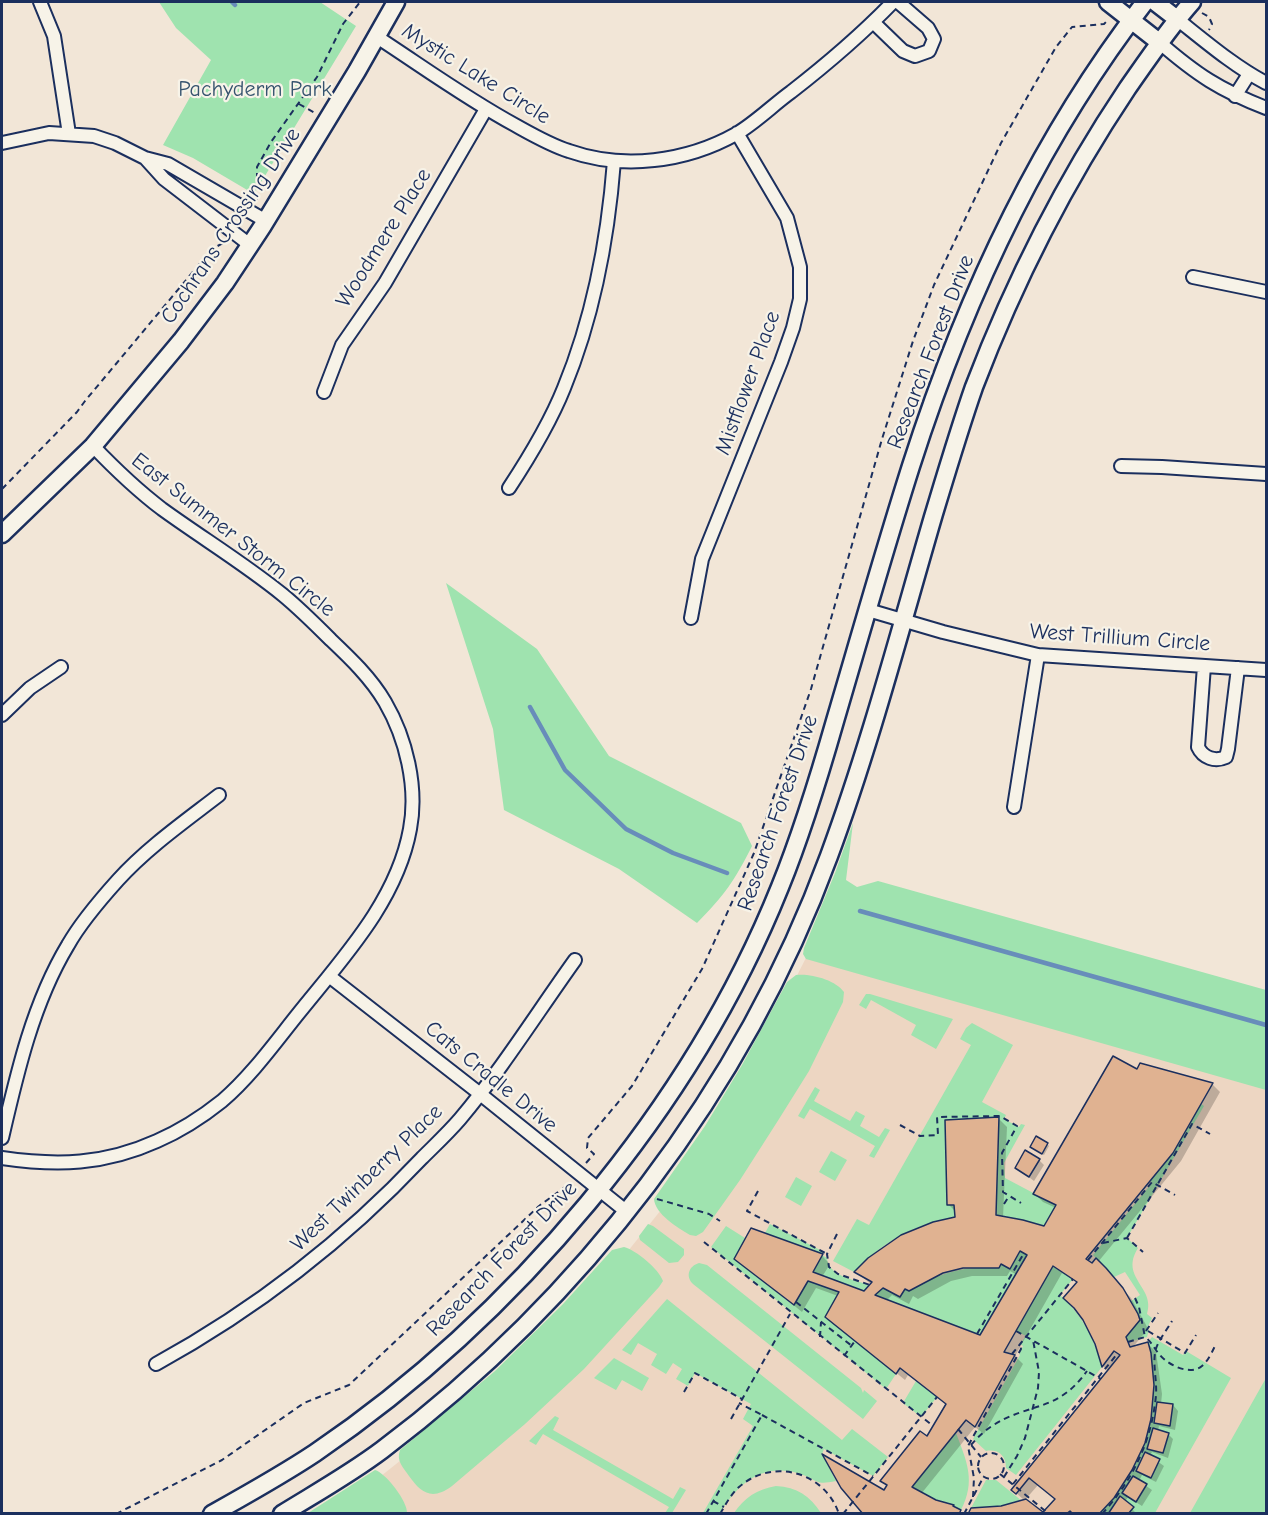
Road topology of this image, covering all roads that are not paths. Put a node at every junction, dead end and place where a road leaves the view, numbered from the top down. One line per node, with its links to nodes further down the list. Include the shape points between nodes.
1 (40, 2): 19 (street, via 54,36)
2 (396, 2): 11 (main road, Cochrans Crossing Drive)
3 (893, 2): 10 (street, Mystic Lake Circle)
4 (898, 2): 10 (street, via 928,28 934,39 928,51 915,56 903,51)
5 (1145, 2): 8 (main road, Research Forest Drive)
6 (1155, 2): 9 (main road)
7 (1191, 2): 9 (main road)
8 (1119, 10): 12 (main road); 33 (main road, Research Forest Drive, via 1011,214 976,291 938,385)
9 (1177, 19): 12 (main road); 13 (street)
10 (873, 22): 18 (street, Mystic Lake Circle, via 812,76)
11 (377, 37): 17 (street, Mystic Lake Circle); 23 (main road, Cochrans Crossing Drive)
12 (1159, 42): 15 (street, via 1208,82); 35 (main road, via 1093,140 1006,306 973,392)
13 (1249, 74): 14 (street); 15 (street)
14 (1266, 83)
15 (1235, 96): 16 (street)
16 (1266, 108)
17 (486, 109): 22 (street, Mystic Lake Circle, via 543,141); 27 (street, Woodmere Place, via 385,283 342,345)
18 (737, 133): 22 (street, Mystic Lake Circle, via 680,157); 34 (street, Mistflower Place, via 787,218 800,267 800,299 781,362 702,559)
19 (69, 134): 20 (street, via 49,133); 21 (street, via 94,136)
20 (2, 143)
21 (145, 158): 23 (street, via 168,164); 24 (street, via 164,179)
22 (614, 161): 31 (street, via 600,272 584,332 564,389)
23 (266, 221): 24 (main road, Cochrans Crossing Drive)
24 (250, 245): 28 (main road, Cochrans Crossing Drive, via 181,341)
25 (1193, 277): 26 (street)
26 (1266, 292)
27 (324, 392)
28 (93, 446): 32 (main road, Cochrans Crossing Drive); 45 (street, East Summer Storm Circle, via 160,507 281,593 306,616 365,675 396,725 411,782 411,826 406,848 387,894)
29 (1121, 466): 30 (street)
30 (1266, 474)
31 (509, 488)
32 (2, 534)
33 (868, 610): 35 (street, West Trillium Circle); 49 (main road, Research Forest Drive, via 819,774 767,918 690,1061)
34 (691, 618)
35 (903, 620): 36 (street, West Trillium Circle); 50 (main road, via 854,785 798,934 718,1082)
36 (1038, 655): 37 (street, West Trillium Circle); 43 (street)
37 (1204, 666): 39 (street, West Trillium Circle); 39 (street, via 1198,747 1200,753 1213,759 1226,757)
38 (61, 667): 41 (street, via 30,688)
39 (1238, 668): 40 (street, West Trillium Circle)
40 (1266, 670)
41 (2, 715)
42 (219, 795): 47 (street, via 119,879 67,945 30,1031)
43 (1014, 807)
44 (575, 960): 46 (street, West Twinberry Place)
45 (328, 976): 46 (street, Cats Cradle Drive); 48 (street, East Summer Storm Circle, via 224,1100 180,1129 131,1152 76,1163)
46 (479, 1093): 49 (street, Cats Cradle Drive); 51 (street, West Twinberry Place, via 401,1180 334,1243 234,1318)
47 (2, 1138)
48 (2, 1158)
49 (598, 1190): 50 (street, Cats Cradle Drive); 52 (main road, Research Forest Drive, via 504,1295 436,1360 314,1454)
50 (627, 1212): 53 (main road, via 566,1283 459,1386 381,1451)
51 (156, 1364)
52 (212, 1514)
53 (282, 1514)

